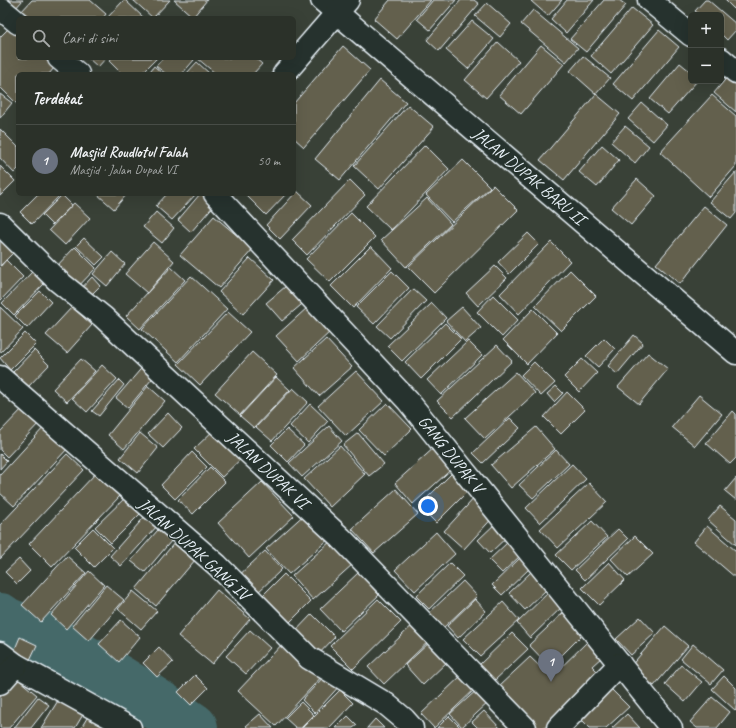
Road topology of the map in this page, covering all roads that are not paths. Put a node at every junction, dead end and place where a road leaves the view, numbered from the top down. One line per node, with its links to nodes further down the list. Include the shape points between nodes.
1 (649, 0): 5 (street)
2 (336, 4): 6 (street); 15 (street, JALAN DUPAK BARU II)
3 (0, 8): 4 (street)
4 (16, 21)
5 (688, 32)
6 (296, 58)
7 (61, 60): 10 (street)
8 (294, 60): 11 (street)
9 (724, 62): 12 (street)
10 (76, 72)
11 (285, 72)
12 (736, 72)
13 (217, 196): 18 (street, GANG DUPAK V, via 408,401)
14 (0, 224): 22 (street, JALAN DUPAK VI, via 58,281 103,318 341,538)
15 (736, 353)
16 (0, 377): 21 (street, JALAN DUPAK GANG IV, via 217,565 309,658 386,704)
17 (8, 659): 19 (street); 20 (street)
18 (620, 664): 23 (street); 24 (street, GANG DUPAK V)
19 (0, 683)
20 (130, 728)
21 (412, 728)
22 (525, 728)
23 (558, 728)
24 (671, 728)

